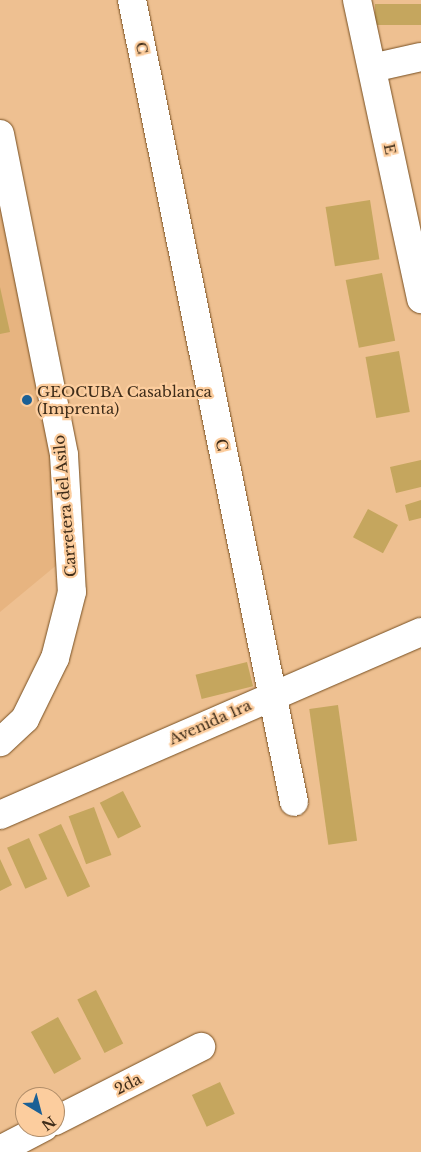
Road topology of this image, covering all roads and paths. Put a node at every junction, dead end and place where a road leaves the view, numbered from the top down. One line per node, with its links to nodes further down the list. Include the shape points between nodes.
1 (132, 0): 8 (street, C)
2 (357, 0): 4 (street, E)
3 (421, 57): 4 (street)
4 (372, 68): 6 (street, E)
5 (0, 134): 9 (street, Carretera del Asilo, via 64,455 72,592 55,658 34,702 25,720)
6 (421, 299)
7 (421, 632): 8 (street, Avenida 1ra)
8 (273, 694): 10 (street, C); 11 (street, Avenida 1ra)
9 (0, 742)
10 (294, 802)
11 (0, 815)
12 (201, 1046): 13 (street, 2da)
13 (65, 1117)
14 (25, 1137): 15 (street)
15 (0, 1150)

